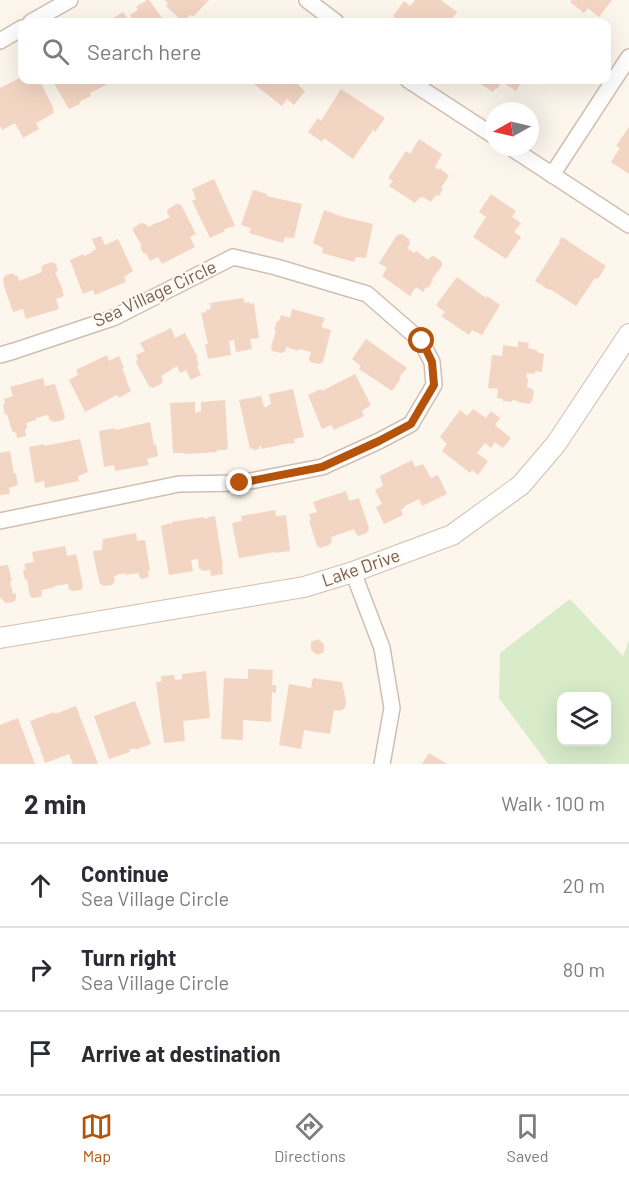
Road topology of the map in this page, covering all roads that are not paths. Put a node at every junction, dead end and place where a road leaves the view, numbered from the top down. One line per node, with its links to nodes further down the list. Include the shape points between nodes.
1 (70, 0): 3 (street)
2 (307, 0): 4 (street)
3 (38, 18)
4 (331, 18)
5 (18, 30): 6 (street)
6 (0, 40)
7 (629, 57): 11 (street)
8 (414, 84): 9 (street)
9 (485, 130)
10 (524, 156): 11 (street)
11 (552, 175): 12 (street)
12 (629, 225)
13 (629, 334): 16 (street, Lake Drive, via 556,444 521,485 452,535)
14 (0, 355): 15 (street, Sea Village Circle, via 113,318 233,257 367,294 422,341 432,362 434,385 411,424 322,467 240,483 179,484)
15 (0, 521)
16 (353, 572): 17 (street, Lake Drive, via 304,587); 18 (street, via 382,648 392,708)
17 (0, 638)
18 (382, 764)

